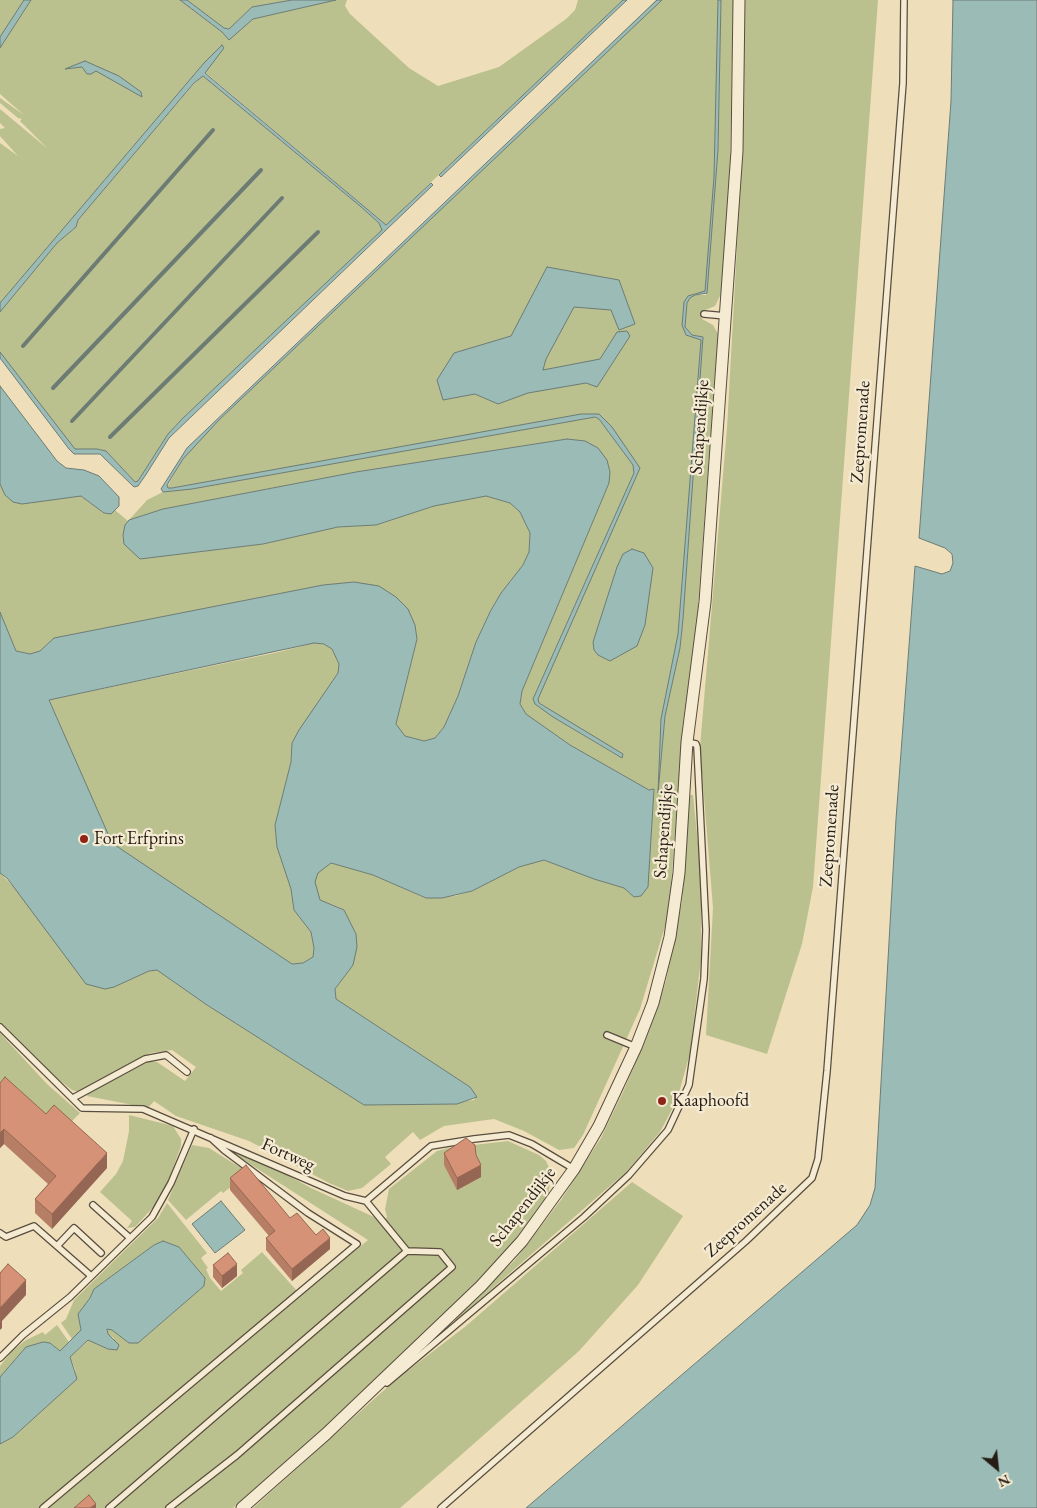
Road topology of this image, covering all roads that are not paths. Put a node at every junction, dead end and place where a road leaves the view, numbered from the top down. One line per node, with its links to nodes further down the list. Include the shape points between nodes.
1 (739, 0): 4 (street, Schapendijkje, via 737,151)
2 (904, 0): 28 (lane, Zeepromenade, via 903,83 818,1159 812,1178 746,1241)
3 (704, 314): 4 (lane)
4 (726, 316): 5 (street, Schapendijkje, via 704,611)
5 (687, 742): 8 (street, Schapendijkje, via 679,874 670,937 653,1003); 23 (lane, via 697,747 706,930 704,979 689,1086 668,1130 629,1175 584,1217 370,1397)
6 (0, 1027): 10 (lane, Fortweg)
7 (607, 1035): 8 (lane)
8 (636, 1047): 13 (street, Schapendijkje, via 608,1109)
9 (187, 1072): 10 (lane, via 166,1056 145,1059)
10 (73, 1098): 11 (lane, Fortweg, via 82,1108 143,1109)
11 (194, 1129): 12 (lane, Fortweg); 17 (lane, via 162,1202)
12 (208, 1135): 14 (lane, Fortweg, via 345,1196); 24 (lane, via 308,1213 358,1244)
13 (574, 1169): 14 (lane, via 532,1144 509,1135 474,1139 432,1146); 23 (street, Schapendijkje, via 522,1242 481,1286)
14 (366, 1201): 19 (lane)
15 (93, 1205): 17 (lane)
16 (0, 1234): 18 (lane, via 6,1237 34,1226)
17 (130, 1238): 21 (lane)
18 (57, 1246): 20 (lane, via 74,1228); 21 (lane)
19 (407, 1251): 25 (lane); 26 (lane, via 440,1252 452,1266 237,1455)
20 (100, 1253)
21 (90, 1275): 22 (lane, via 70,1297)
22 (0, 1358)
23 (360, 1401): 27 (street, Schapendijkje)
24 (43, 1508)
25 (109, 1508)
26 (168, 1508)
27 (242, 1508)
28 (441, 1508)

